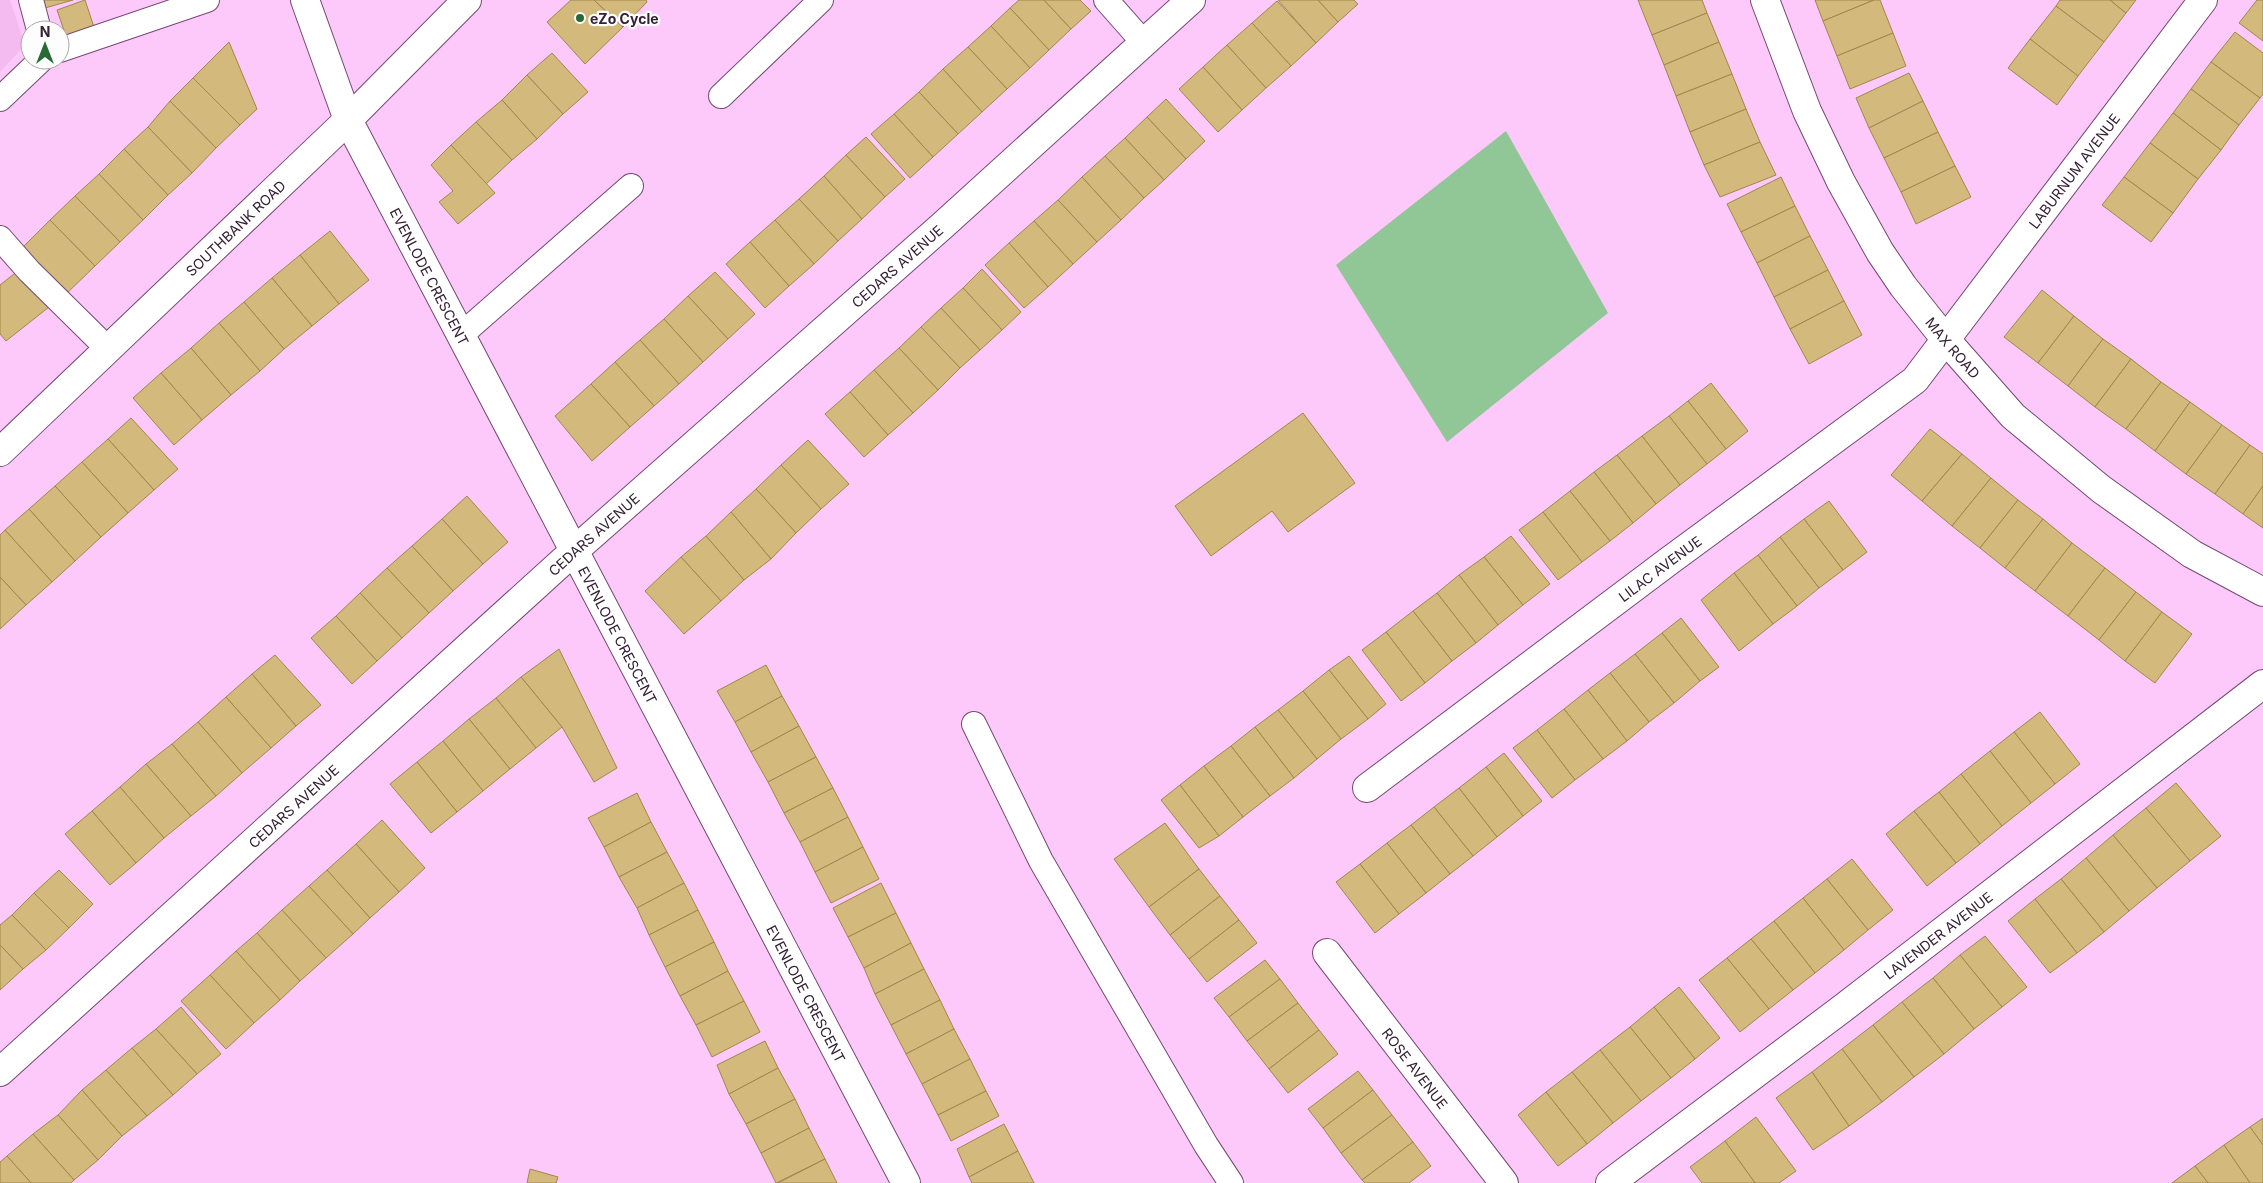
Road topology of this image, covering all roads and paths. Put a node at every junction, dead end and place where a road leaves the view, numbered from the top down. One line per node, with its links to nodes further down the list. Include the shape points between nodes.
1 (31, 0): 10 (lane)
2 (207, 0): 12 (lane)
3 (305, 0): 16 (street, EVENLODE CRESCENT)
4 (467, 0): 16 (street, SOUTHBANK ROAD)
5 (821, 0): 14 (lane)
6 (1106, 0): 11 (lane)
7 (1191, 0): 11 (street, CEDARS AVENUE)
8 (1765, 0): 20 (street, MAX ROAD, via 1807,111 1841,182 1880,252)
9 (2203, 0): 20 (street, LABURNUM AVENUE)
10 (36, 20)
11 (1144, 43): 23 (street, CEDARS AVENUE)
12 (70, 47)
13 (30, 70): 15 (lane)
14 (721, 96)
15 (0, 99)
16 (348, 120): 19 (street, EVENLODE CRESCENT); 21 (street, SOUTHBANK ROAD)
17 (631, 186): 19 (lane)
18 (0, 238): 21 (lane)
19 (461, 335): 23 (street, EVENLODE CRESCENT)
20 (1946, 340): 24 (street, MAX ROAD, via 2013,416 2101,489 2192,554); 27 (street, LILAC AVENUE, via 1915,380)
21 (108, 349): 22 (street, SOUTHBANK ROAD)
22 (0, 452)
23 (574, 551): 29 (street, CEDARS AVENUE); 30 (street, EVENLODE CRESCENT)
24 (2263, 592)
25 (2263, 684): 33 (street, LAVENDER AVENUE)
26 (974, 724): 31 (lane, via 1041,861 1206,1145)
27 (1367, 788)
28 (1326, 953): 32 (street, ROSE AVENUE)
29 (0, 1072)
30 (906, 1183)
31 (1232, 1183)
32 (1504, 1183)
33 (1610, 1183)

